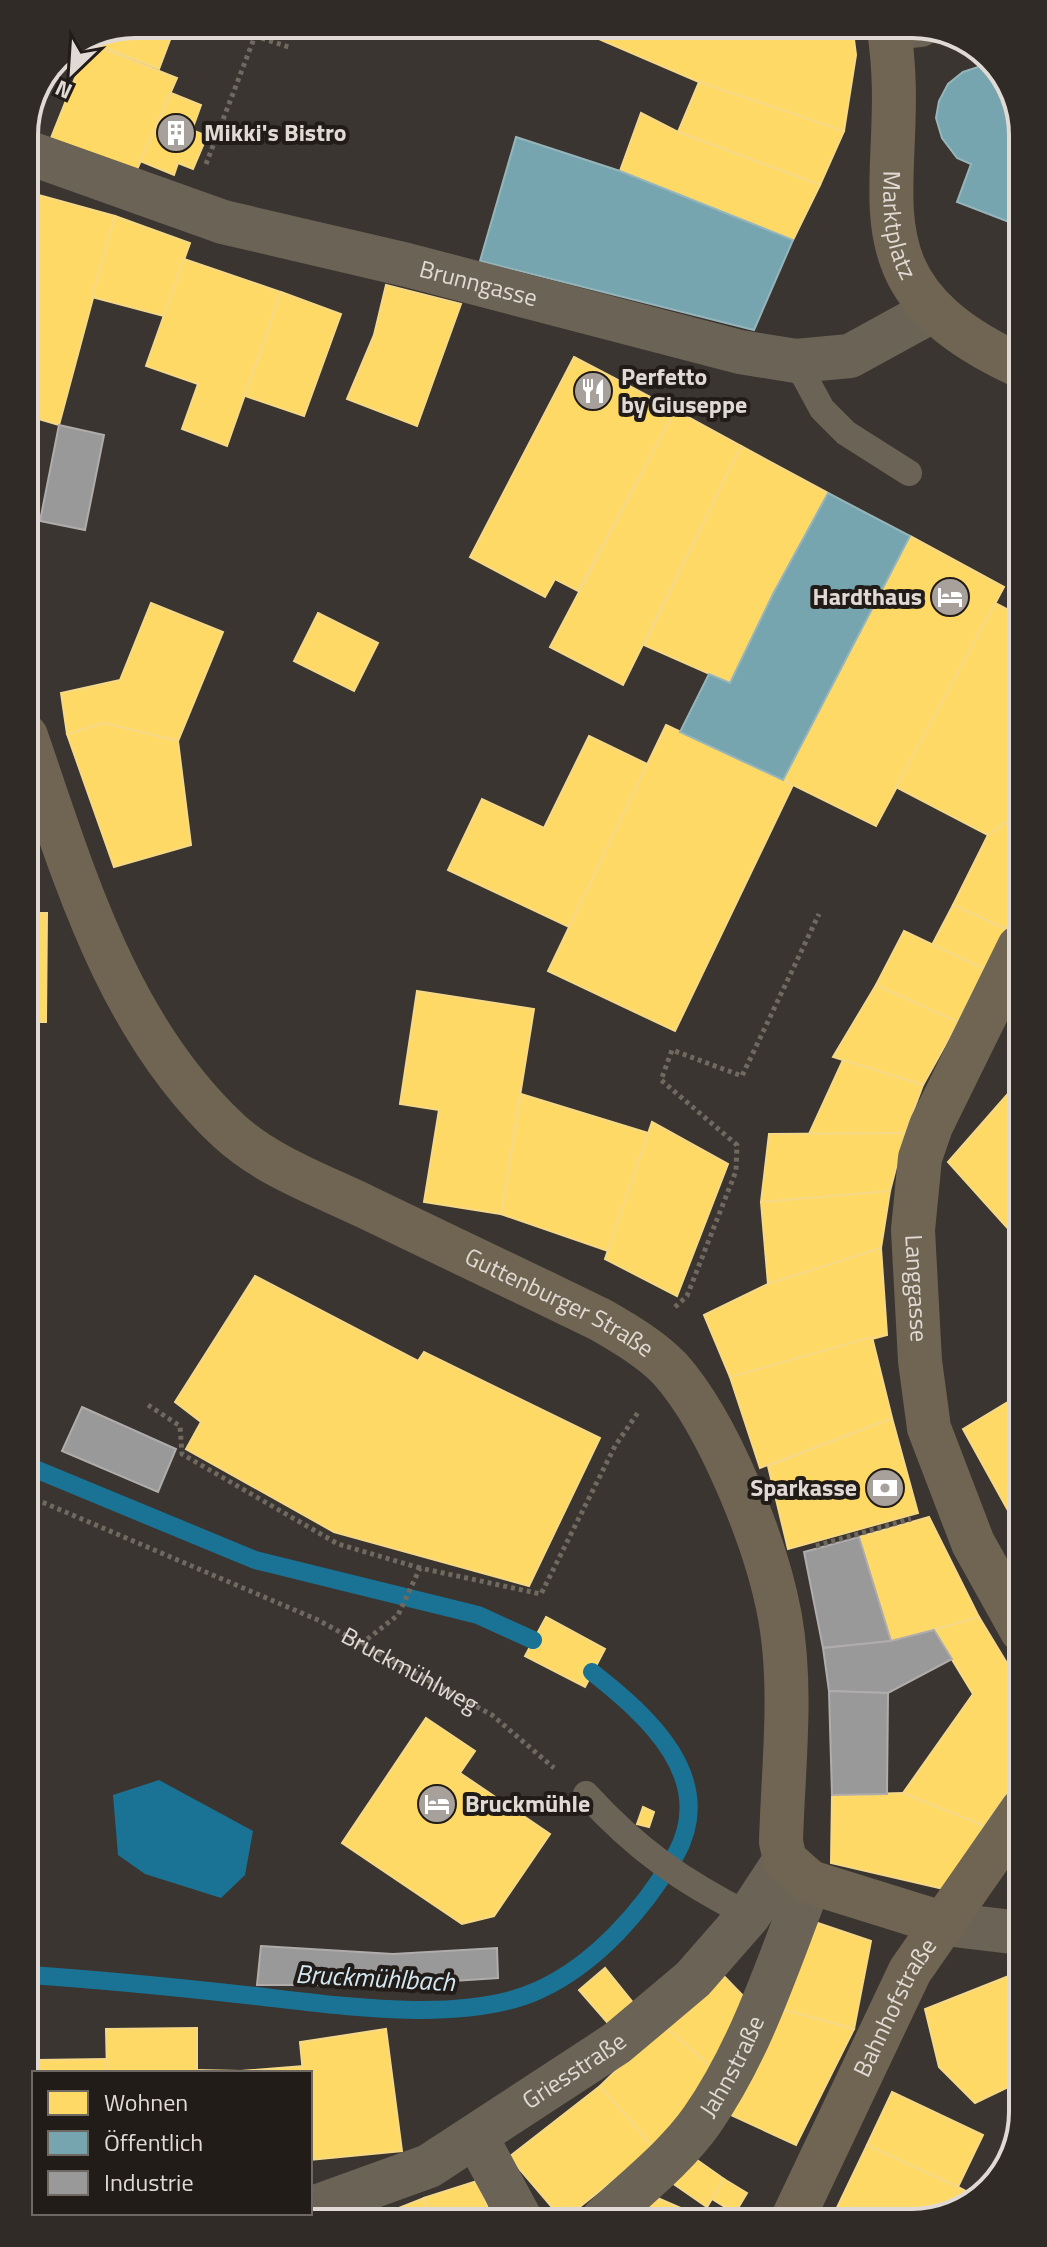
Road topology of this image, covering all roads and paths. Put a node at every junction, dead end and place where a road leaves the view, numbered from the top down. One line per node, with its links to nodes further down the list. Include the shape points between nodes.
1 (254, 38): 6 (path)
2 (261, 38): 4 (path)
3 (898, 38): 7 (street, Marktplatz, via 889,192 895,234 914,288)
4 (289, 47)
5 (38, 156): 6 (street, Brunngasse)
6 (188, 209): 9 (street, Brunngasse, via 740,352)
7 (932, 311): 8 (street, Marktplatz, via 963,337); 9 (street, Brunngasse, via 850,356)
8 (1009, 360)
9 (796, 361): 10 (lane, via 822,409 846,433)
10 (909, 473)
11 (38, 771): 15 (street, Guttenburger Straße, via 111,968 157,1046 230,1132 290,1170 601,1320)
12 (819, 914): 14 (path, via 742,1076 672,1050 661,1080 737,1145 736,1171)
13 (1009, 967): 21 (street, Langgasse, via 931,1126 915,1187 913,1230 929,1428 973,1543)
14 (687, 1296)
15 (669, 1368): 20 (path, via 615,1446 541,1594); 25 (street, Guttenburger Straße, via 691,1396 738,1487 763,1552 780,1619 785,1693 781,1842)
16 (148, 1405): 20 (path, via 180,1426 182,1454 338,1544)
17 (38, 1500): 22 (path, Bruckmühlweg, via 318,1620)
18 (919, 1516): 19 (path)
19 (805, 1549)
20 (420, 1568): 22 (path, via 398,1615)
21 (1009, 1608)
22 (361, 1644): 23 (path, Bruckmühlweg, via 492,1715)
23 (586, 1794): 26 (lane, via 643,1851)
24 (1009, 1829): 27 (street, Bahnhofstraße)
25 (798, 1871): 26 (street, Griesstraße); 27 (street); 32 (street, Jahnstraße, via 759,2016 720,2092 700,2123)
26 (749, 1915): 29 (street, Griesstraße, via 693,1979 617,2043)
27 (945, 1924): 28 (street); 33 (street, Bahnhofstraße, via 903,1984)
28 (1009, 1931)
29 (476, 2137): 30 (street, Griesstraße, via 429,2166); 31 (street)
30 (312, 2208)
31 (515, 2209)
32 (613, 2209)
33 (797, 2209)

